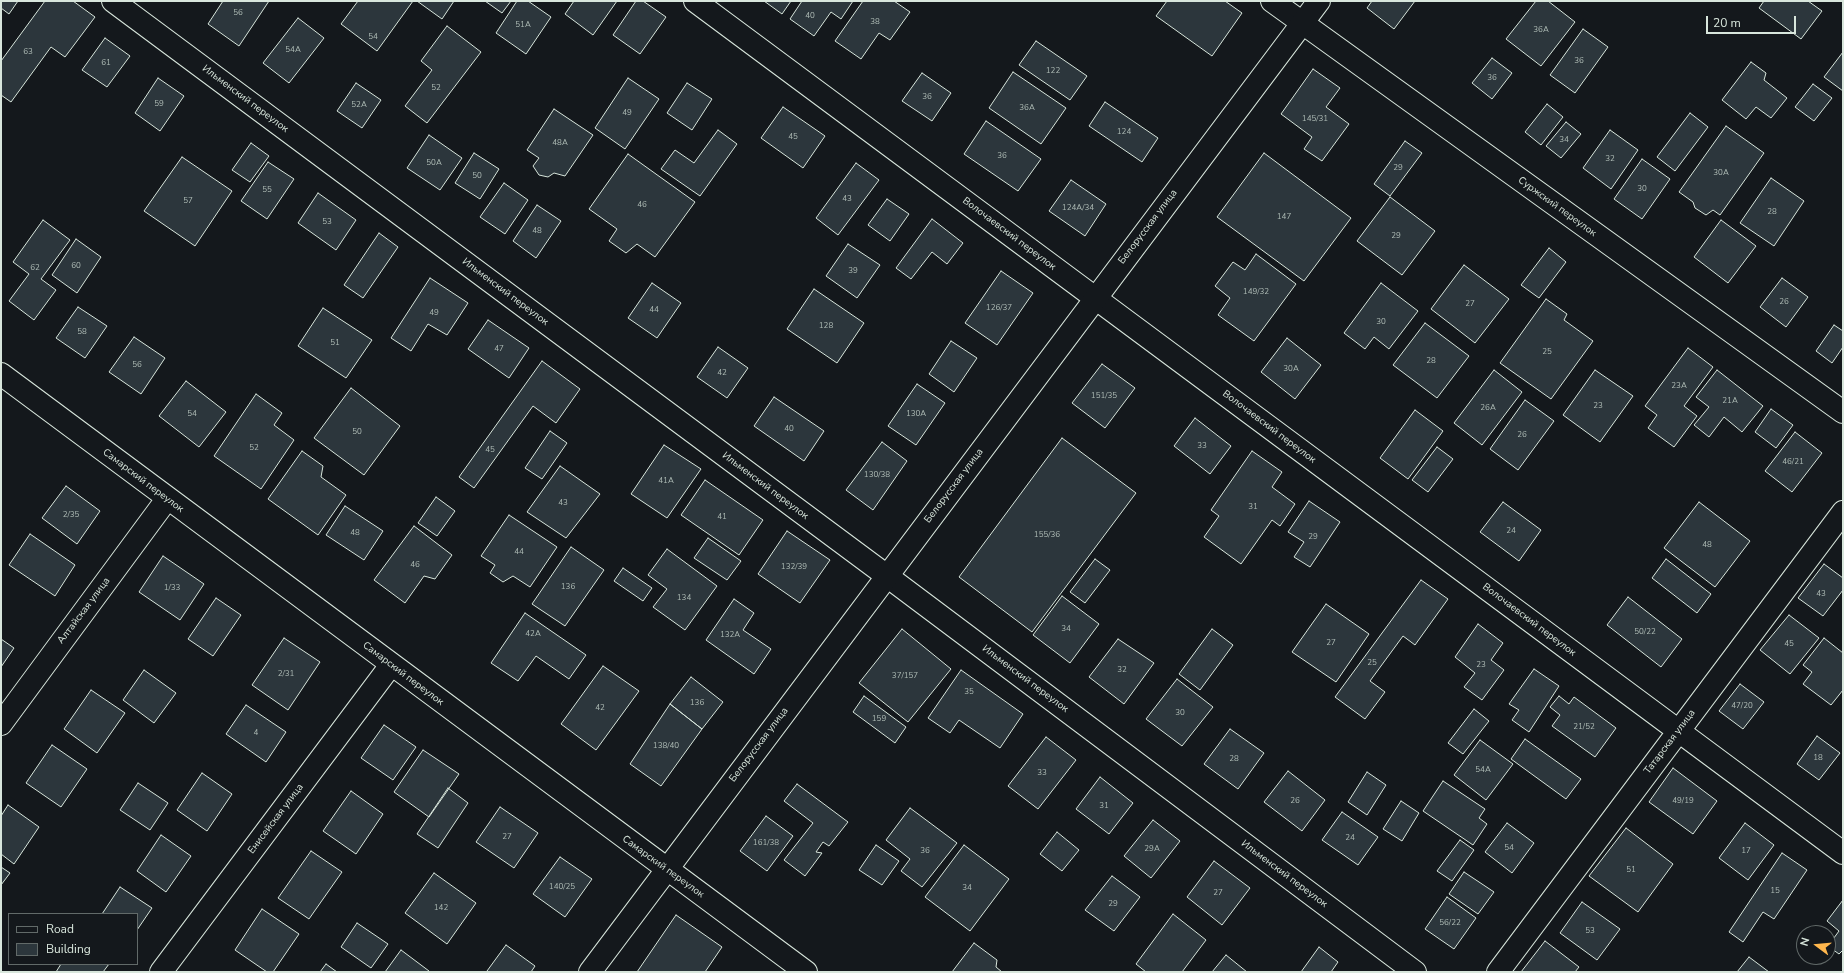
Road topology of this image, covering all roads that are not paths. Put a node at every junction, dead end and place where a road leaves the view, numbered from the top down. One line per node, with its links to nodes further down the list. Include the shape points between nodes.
1 (113, 1): 11 (street, Ильменский переулок)
2 (695, 1): 6 (street, Волочаевский переулок)
3 (1272, 1): 5 (street, Суржский переулок)
4 (1319, 1): 5 (street, Белорусская улица)
5 (1302, 24): 6 (street, Белорусская улица); 8 (street, Суржский переулок)
6 (1095, 298): 11 (street, Белорусская улица); 14 (street, Волочаевский переулок)
7 (1, 374): 9 (street, Самарский переулок)
8 (1843, 412)
9 (167, 499): 12 (street, Самарский переулок); 13 (street, Алтайская улица)
10 (1843, 512): 14 (street, Татарская улица)
11 (887, 576): 16 (street, Белорусская улица); 20 (street, Ильменский переулок)
12 (391, 665): 16 (street, Самарский переулок); 17 (street, Енисейская улица)
13 (1, 724)
14 (1678, 731): 15 (street, Волочаевский переулок); 21 (street, Татарская улица)
15 (1843, 853)
16 (666, 870): 18 (street, Белорусская улица); 19 (street, Самарский переулок)
17 (161, 972)
18 (590, 972)
19 (806, 972)
20 (1415, 972)
21 (1498, 972)

